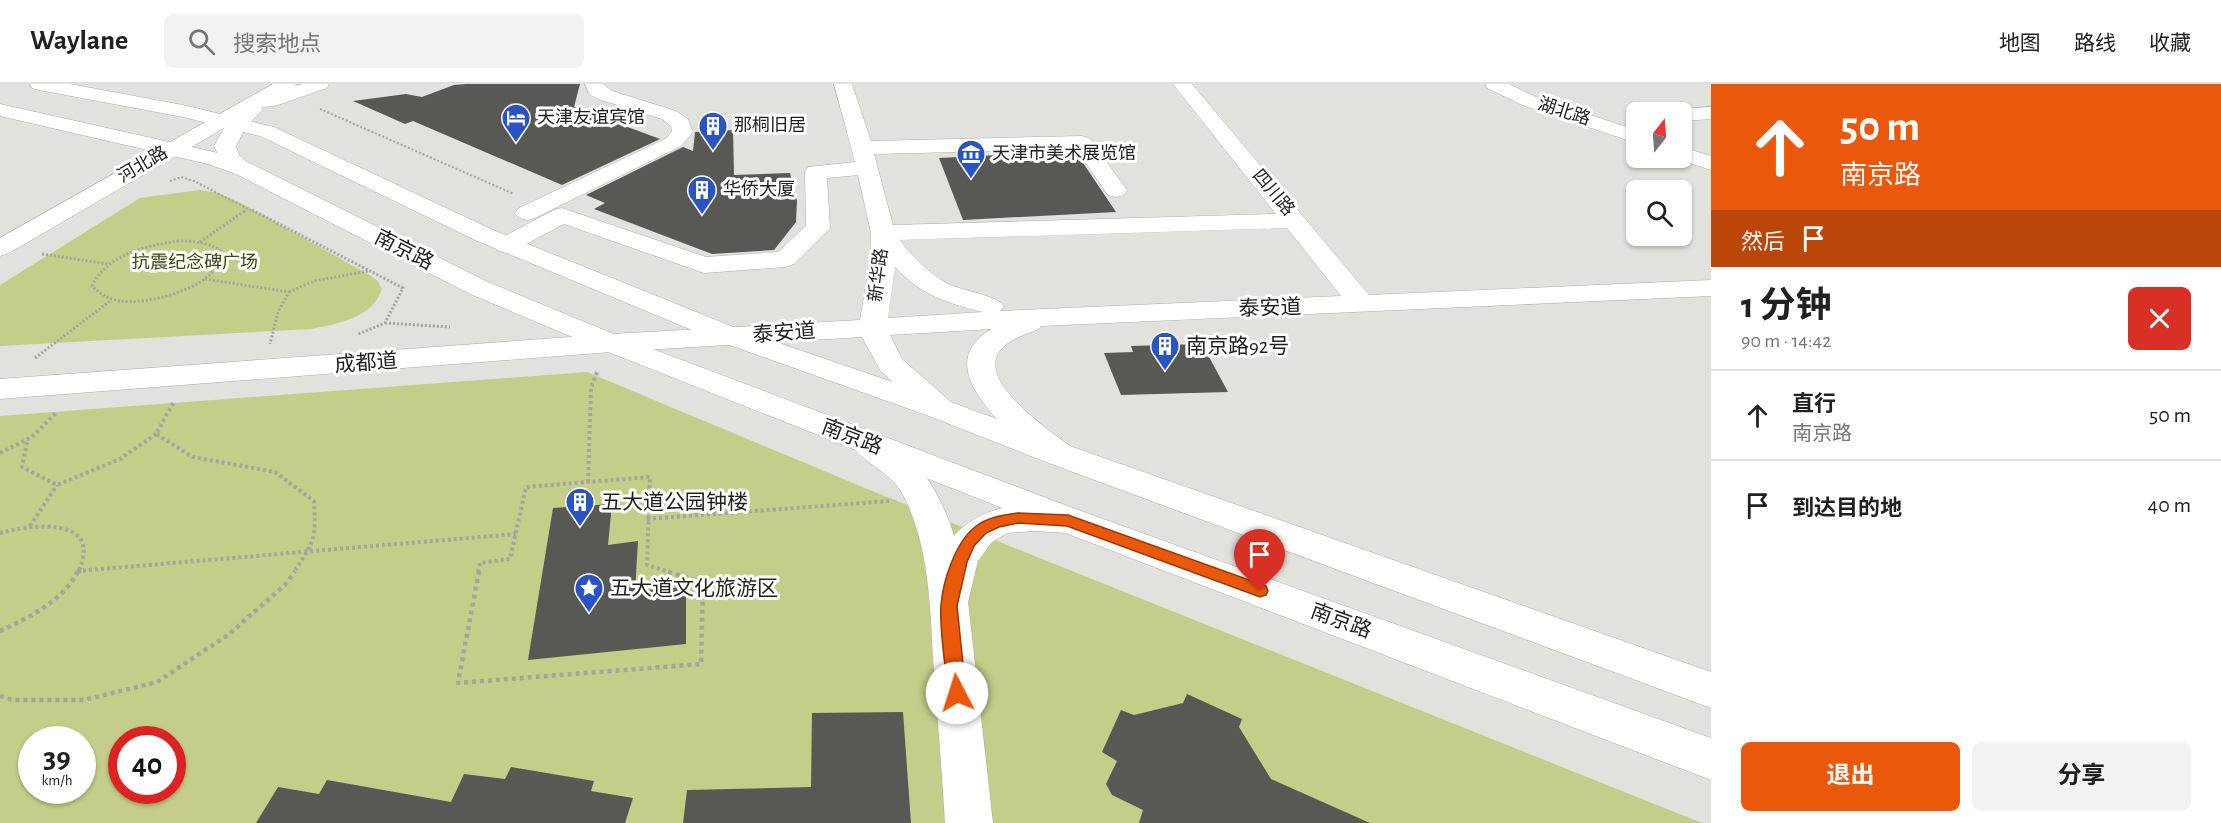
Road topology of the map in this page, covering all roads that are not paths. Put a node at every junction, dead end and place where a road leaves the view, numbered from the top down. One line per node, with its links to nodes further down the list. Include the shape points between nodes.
1 (39, 84): 13 (street)
2 (320, 84): 7 (street)
3 (594, 84): 23 (street, via 605,95 669,115 681,123 683,132 674,141 541,206)
4 (843, 84): 17 (street, 新华路)
5 (1182, 84): 21 (street, 四川路)
6 (1494, 84): 12 (street, 湖北路, via 1529,101)
7 (295, 91): 13 (street, 河北路); 13 (street)
8 (0, 110): 15 (street, 南京路)
9 (1711, 113): 10 (street)
10 (1692, 114)
11 (1626, 118): 12 (street)
12 (1589, 120): 14 (street, 湖北路)
13 (229, 122): 15 (street, 河北路); 19 (street, via 226,153); 23 (street, via 267,131)
14 (1626, 133)
15 (170, 149): 19 (street, 南京路); 24 (street, 河北路)
16 (1692, 156): 18 (street)
17 (865, 158): 20 (street, via 1082,142); 22 (street, 新华路); 23 (street, via 816,172 818,228 785,259 704,265 562,215)
18 (1711, 163)
19 (244, 169): 32 (street, 南京路, via 479,288)
20 (1116, 190)
21 (1296, 221): 22 (street); 27 (street, 四川路)
22 (883, 233): 28 (street, via 909,270 924,281 961,299); 29 (street, 新华路)
23 (495, 240): 31 (street)
24 (0, 248)
25 (1711, 274): 27 (street, 泰安道)
26 (1711, 288): 27 (street, 泰安道)
27 (1357, 297): 28 (street, 泰安道); 30 (street, 泰安道)
28 (990, 306): 29 (street, 泰安道)
29 (875, 312): 30 (street, 泰安道); 31 (street, via 866,302 851,309); 34 (street, 新华路, via 879,347 890,364)
30 (1048, 317): 36 (street, via 1010,328 995,337 981,361 981,374 986,387 1016,422)
31 (731, 336): 32 (street, 成都道); 34 (street)
32 (611, 343): 33 (street, 成都道); 35 (street, 南京路)
33 (0, 389)
34 (940, 409): 36 (street)
35 (866, 443): 37 (street, 南京路); 38 (street, via 898,467 922,498 935,531)
36 (1058, 454): 39 (street)
37 (1068, 520): 38 (street, via 1018,518 995,522 981,530 959,562); 40 (street, 南京路)
38 (949, 606): 41 (street)
39 (1711, 690)
40 (1711, 759)
41 (969, 823)

